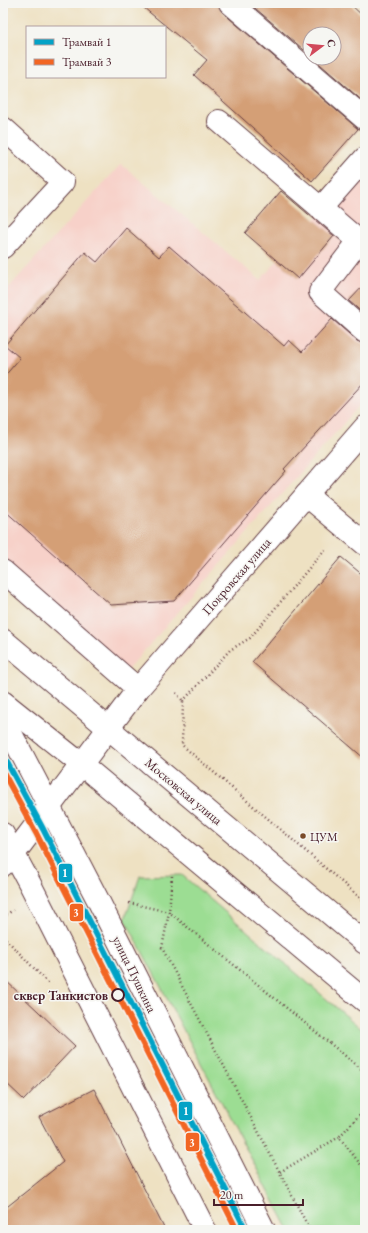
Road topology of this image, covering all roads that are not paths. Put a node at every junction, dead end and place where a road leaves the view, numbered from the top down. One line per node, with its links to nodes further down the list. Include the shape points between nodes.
1 (230, 3): 2 (main road)
2 (365, 119)
3 (219, 121): 6 (main road)
4 (3, 128): 7 (main road, via 63,182)
5 (365, 158): 6 (main road)
6 (321, 208): 8 (main road, via 359,241 320,292)
7 (3, 247)
8 (365, 332)
9 (365, 427): 10 (main road, Покровская улица)
10 (306, 495): 11 (main road); 14 (main road, Покровская улица)
11 (365, 544)
12 (3, 571): 14 (main road)
13 (3, 640): 17 (main road, Московская улица)
14 (138, 689): 17 (main road, Покровская улица)
15 (3, 702): 18 (main road)
16 (3, 718): 19 (main road, улица Пушкина)
17 (109, 728): 18 (main road, Покровская улица); 22 (main road, Московская улица)
18 (81, 764): 19 (main road, Покровская улица); 23 (main road)
19 (50, 805): 21 (main road, Покровская улица); 25 (main road, улица Пушкина)
20 (3, 834): 21 (main road)
21 (9, 859): 24 (main road)
22 (365, 944)
23 (365, 1001)
24 (205, 1230)
25 (264, 1230)

